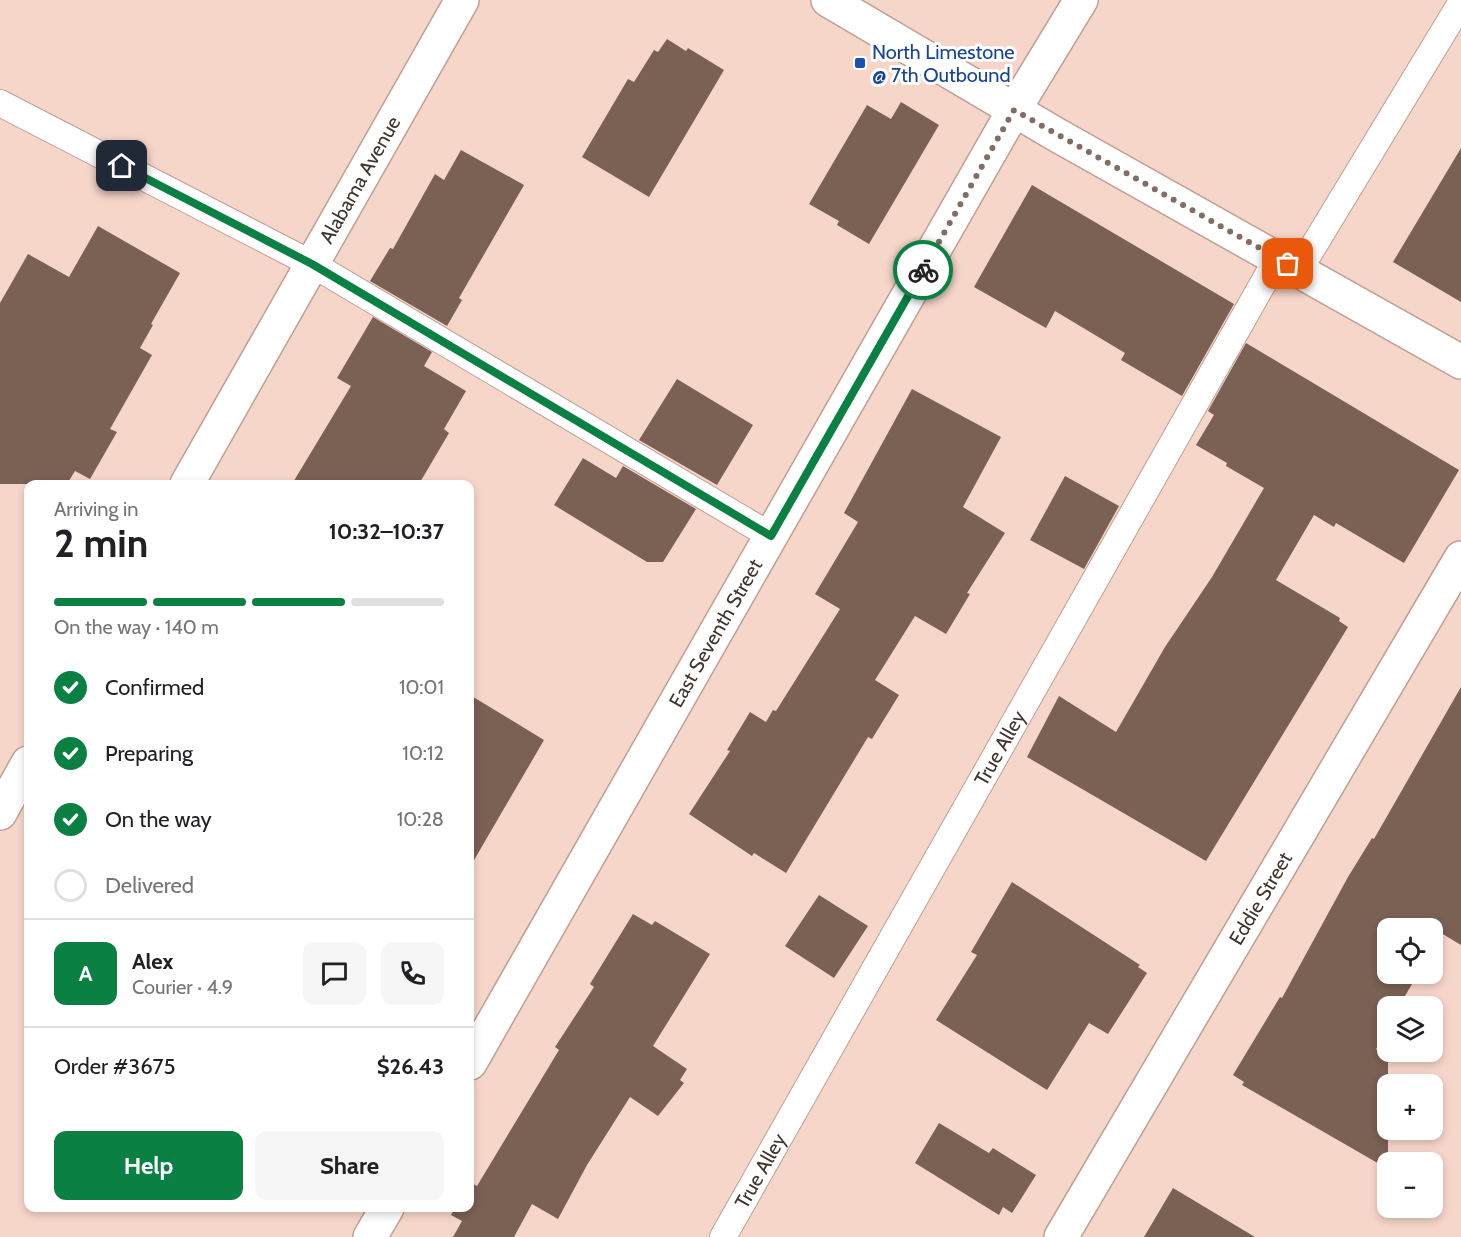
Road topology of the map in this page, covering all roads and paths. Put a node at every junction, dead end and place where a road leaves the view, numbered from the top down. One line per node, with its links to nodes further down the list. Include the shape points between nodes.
1 (462, 0): 7 (street, Alabama Avenue)
2 (828, 0): 6 (street)
3 (1081, 0): 6 (street, East Seventh Street)
4 (1461, 3): 8 (lane, True Alley)
5 (0, 103): 7 (lane)
6 (1014, 110): 8 (street); 11 (street, East Seventh Street)
7 (312, 264): 10 (street, Alabama Avenue); 11 (lane)
8 (1288, 264): 9 (street); 18 (lane, True Alley)
9 (1461, 362)
10 (189, 480)
11 (771, 536): 15 (street, East Seventh Street)
12 (1461, 558): 19 (street, Eddie Street)
13 (24, 770): 14 (street)
14 (0, 813)
15 (474, 1056)
16 (385, 1212): 17 (street)
17 (370, 1237)
18 (723, 1237)
19 (1060, 1237)

